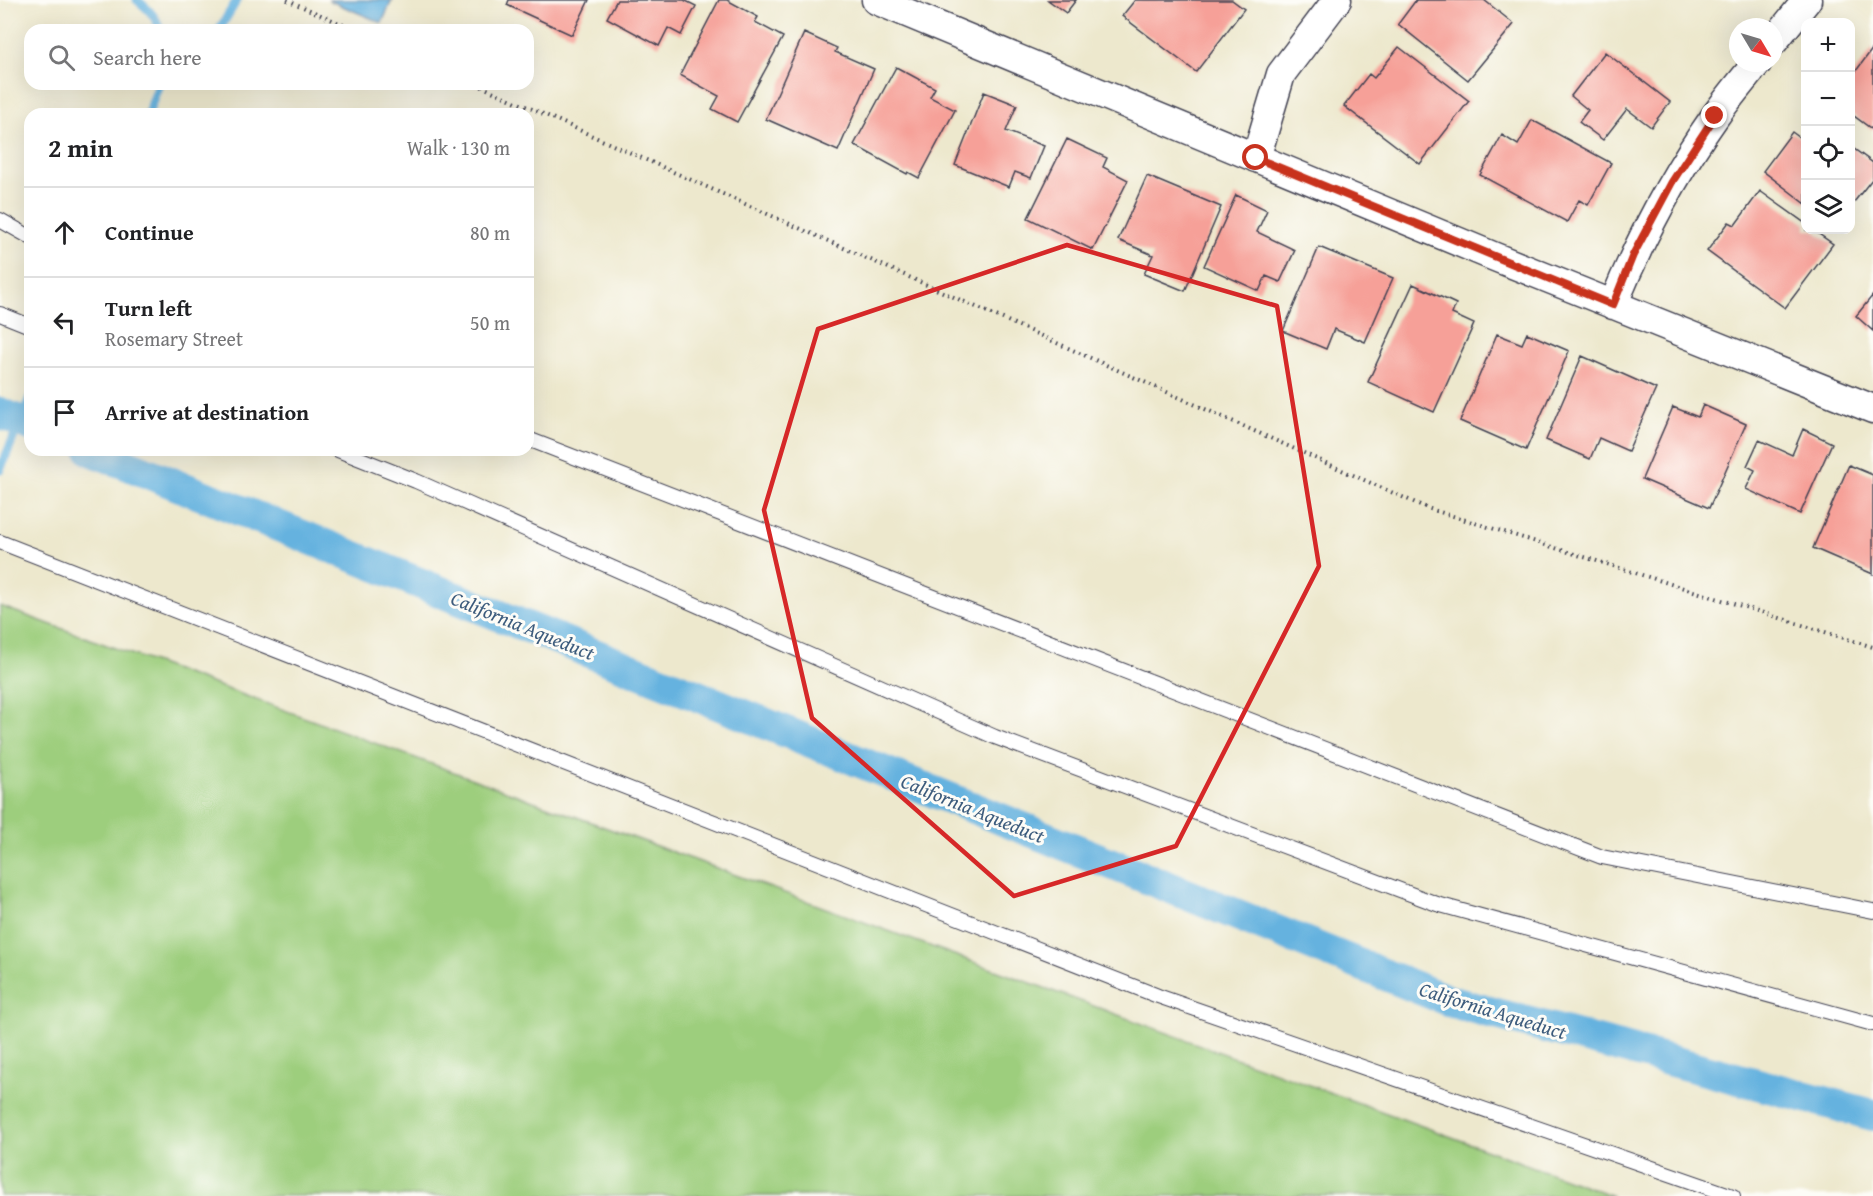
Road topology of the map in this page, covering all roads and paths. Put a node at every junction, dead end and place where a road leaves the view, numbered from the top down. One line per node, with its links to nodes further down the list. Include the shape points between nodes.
1 (287, 0): 6 (path)
2 (876, 0): 5 (street)
3 (1337, 0): 12 (street, via 1281,74)
4 (1807, 0): 7 (street)
5 (905, 6): 12 (street)
6 (341, 24)
7 (1783, 30)
8 (1750, 72): 15 (street, via 1715,116 1672,182 1633,255)
9 (489, 90): 10 (path)
10 (530, 108)
11 (534, 110): 22 (path, via 1427,508)
12 (1256, 158): 15 (street)
13 (0, 220): 14 (lane)
14 (24, 234)
15 (1613, 305): 18 (street)
16 (0, 314): 17 (lane)
17 (24, 324)
18 (1873, 409)
19 (534, 441): 23 (lane, via 1602,857)
20 (353, 456): 24 (lane, via 995,737 1426,900)
21 (0, 542): 25 (lane, via 1158,996)
22 (1873, 647)
23 (1873, 911)
24 (1873, 1023)
25 (1733, 1196)

